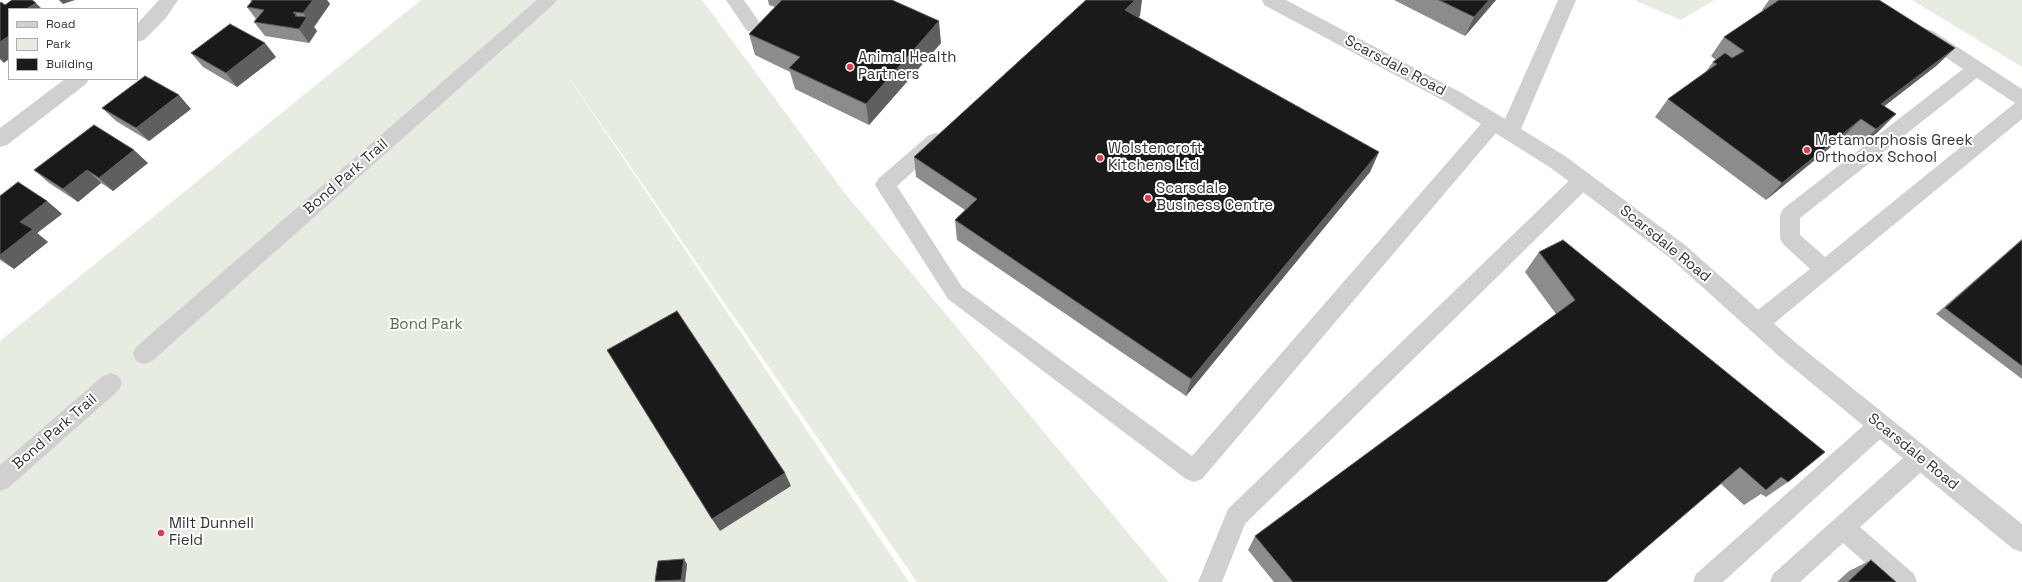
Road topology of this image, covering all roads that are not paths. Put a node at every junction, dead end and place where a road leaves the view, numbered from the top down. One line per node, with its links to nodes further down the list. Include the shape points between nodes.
1 (170, 0): 7 (street)
2 (548, 0): 19 (lane, Bond Park Trail)
3 (734, 0): 6 (lane)
4 (1271, 0): 14 (street, Scarsdale Road, via 1453,97)
5 (1567, 0): 14 (street)
6 (753, 26)
7 (138, 33)
8 (1924, 33): 9 (lane)
9 (1977, 68): 11 (lane); 17 (lane, via 1790,215 1790,238)
10 (78, 80): 15 (street)
11 (2022, 98)
12 (2022, 108): 17 (lane)
13 (950, 127): 14 (lane, via 885,185 955,293 1194,472)
14 (1502, 127): 16 (street, Scarsdale Road)
15 (0, 139)
16 (1583, 180): 18 (street, Scarsdale Road, via 1677,251); 26 (lane, via 1236,517)
17 (1824, 269): 18 (lane)
18 (1758, 323): 21 (street, Scarsdale Road)
19 (144, 354)
20 (110, 383): 23 (lane, Bond Park Trail)
21 (1880, 425): 22 (street, Scarsdale Road); 27 (lane)
22 (1920, 458): 24 (lane); 25 (street, Scarsdale Road)
23 (0, 480)
24 (1843, 528): 28 (lane); 29 (lane)
25 (2022, 540)
26 (1210, 582)
27 (1705, 582)
28 (1782, 582)
29 (1905, 582)

